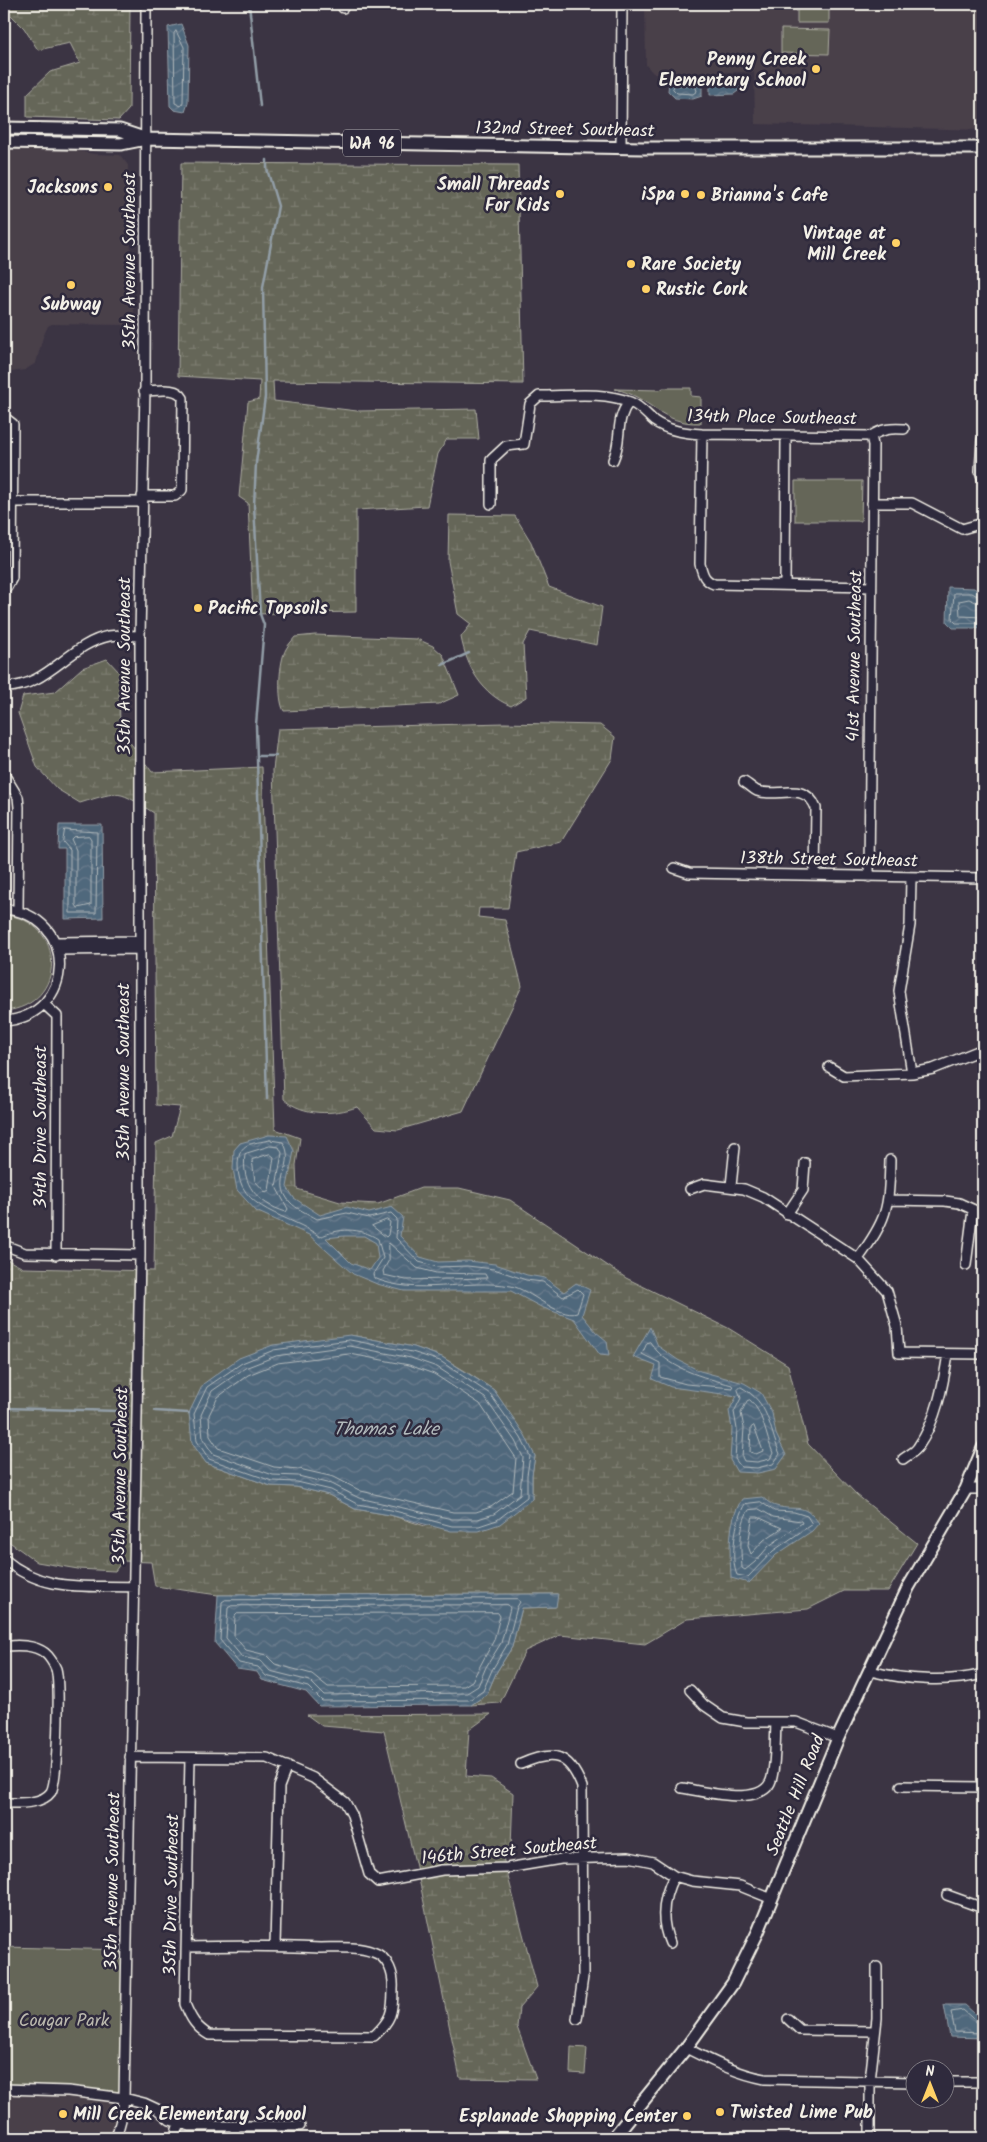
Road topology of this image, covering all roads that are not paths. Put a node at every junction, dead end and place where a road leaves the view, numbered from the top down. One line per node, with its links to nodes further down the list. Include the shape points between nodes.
1 (146, 4): 4 (street, 35th Avenue Southeast)
2 (622, 4): 6 (street)
3 (4, 128): 4 (main road, 132nd Street Southeast / WA 96, via 120,130)
4 (146, 139): 5 (main road, 132nd Street Southeast / WA 96, via 121,144); 6 (main road, 132nd Street Southeast / WA 96); 8 (street, 35th Avenue Southeast)
5 (4, 142)
6 (621, 147): 7 (main road, 132nd Street Southeast / WA 96)
7 (983, 148)
8 (144, 391): 18 (street, 35th Avenue Southeast); 18 (street, via 175,391 183,398 182,490 175,496)
9 (629, 402): 12 (street, 134th Place Southeast, via 664,426); 16 (street, via 621,412 619,448); 21 (street, 134th Place Southeast, via 606,396 539,396 530,404 524,444 506,446 491,460)
10 (4, 417): 19 (street, via 13,424)
11 (904, 429): 14 (street, 134th Place Southeast, via 879,430)
12 (702, 434): 13 (street, 134th Place Southeast); 23 (street, via 700,564 703,576 714,584)
13 (786, 436): 14 (street, 134th Place Southeast); 23 (street)
14 (871, 436): 20 (street, 41st Avenue Southeast)
15 (982, 440): 17 (street, via 980,471)
16 (613, 460)
17 (983, 480)
18 (142, 499): 19 (street); 26 (street, 35th Avenue Southeast)
19 (8, 502): 24 (street, via 12,578)
20 (872, 503): 22 (street, via 912,503 962,529); 25 (street, 41st Avenue Southeast)
21 (491, 504)
22 (983, 523)
23 (785, 584): 25 (street)
24 (6, 587)
25 (871, 587): 32 (street, 41st Avenue Southeast)
26 (140, 636): 27 (street, via 110,636 94,641 45,675 27,683); 37 (street, 35th Avenue Southeast)
27 (4, 687)
28 (4, 774): 36 (street, via 18,797)
29 (744, 782): 31 (street, via 757,791 801,792 814,802)
30 (674, 868): 31 (street, 138th Street Southeast, via 689,873)
31 (815, 874): 32 (street, 138th Street Southeast)
32 (869, 877): 33 (street, 138th Street Southeast)
33 (911, 878): 34 (street, 138th Street Southeast); 43 (street, via 910,925 899,991)
34 (983, 878)
35 (4, 909): 36 (street)
36 (18, 910): 38 (street, via 40,922)
37 (139, 945): 38 (street); 55 (street, 35th Avenue Southeast)
38 (57, 946): 39 (street, via 60,969 56,988)
39 (44, 1004): 40 (street, via 26,1016); 54 (street, 34th Drive Southeast, via 57,1016)
40 (4, 1021)
41 (983, 1049): 43 (street, via 933,1069)
42 (829, 1067): 43 (street, via 844,1076)
43 (912, 1073)
44 (736, 1147): 47 (street)
45 (890, 1160): 49 (street)
46 (805, 1163): 51 (street, via 803,1190)
47 (731, 1186): 48 (street, via 704,1184); 51 (street, via 763,1197)
48 (690, 1189)
49 (889, 1200): 50 (street, via 945,1201); 56 (street, via 883,1222)
50 (973, 1210): 52 (street); 57 (street)
51 (788, 1214): 56 (street)
52 (983, 1214)
53 (4, 1245): 54 (street, via 25,1253)
54 (56, 1255): 55 (street)
55 (140, 1255): 65 (street, 35th Avenue Southeast)
56 (858, 1259): 58 (street, via 887,1291 897,1326 899,1353)
57 (966, 1265)
58 (948, 1354): 59 (street); 61 (street, via 944,1384 933,1415 918,1448)
59 (983, 1354)
60 (983, 1448): 62 (main road, Seattle Hill Road)
61 (903, 1459)
62 (966, 1489): 63 (street); 67 (main road, Seattle Hill Road, via 908,1588)
63 (983, 1489)
64 (4, 1559): 65 (street, via 22,1573 48,1583)
65 (134, 1587): 72 (street, 35th Avenue Southeast)
66 (4, 1647): 79 (street, via 32,1647 45,1653 56,1669 55,1774 50,1792 39,1800)
67 (870, 1672): 68 (street, via 892,1677 926,1678); 71 (main road, Seattle Hill Road)
68 (983, 1674)
69 (690, 1690): 70 (street, via 723,1718)
70 (776, 1723): 71 (street, via 796,1722); 78 (street, via 772,1779 765,1792 749,1797)
71 (838, 1738): 83 (main road, Seattle Hill Road)
72 (130, 1758): 73 (street, 146th Street Southeast); 98 (street, 35th Avenue Southeast)
73 (190, 1758): 75 (street, 146th Street Southeast, via 267,1758); 86 (street, 35th Drive Southeast)
74 (521, 1764): 80 (street, via 551,1754 565,1760 576,1771 582,1787)
75 (287, 1766): 80 (street, 146th Street Southeast, via 313,1778 345,1802 352,1815 369,1874 378,1882 442,1870 507,1868); 87 (street, via 279,1787)
76 (901, 1786): 77 (street)
77 (983, 1787)
78 (682, 1788)
79 (4, 1803)
80 (581, 1858): 81 (street, 146th Street Southeast, via 629,1857 653,1862); 89 (street, via 583,1977)
81 (674, 1876): 83 (street, via 740,1886); 85 (street, via 665,1898 665,1930)
82 (947, 1895): 84 (street)
83 (772, 1899): 92 (main road, Seattle Hill Road, via 733,1983)
84 (983, 1908)
85 (670, 1943)
86 (187, 1946): 87 (street); 87 (street, 35th Drive Southeast, via 186,2004 191,2019 209,2035 374,2036 387,2023 393,2010 392,1970 375,1952)
87 (275, 1946)
88 (877, 1967): 91 (street)
89 (577, 2018)
90 (788, 2019): 91 (street, via 800,2030)
91 (874, 2031): 93 (street)
92 (686, 2048): 93 (street, via 748,2076); 105 (main road, Seattle Hill Road)
93 (870, 2082): 94 (street); 106 (street)
94 (904, 2082)
95 (954, 2082): 96 (street)
96 (983, 2082)
97 (4, 2089): 98 (street, via 68,2091)
98 (124, 2098): 99 (street, via 150,2106); 102 (street, 35th Avenue Southeast)
99 (179, 2124): 100 (street); 103 (street)
100 (236, 2126): 101 (street); 104 (street)
101 (300, 2126)
102 (116, 2138)
103 (174, 2138)
104 (235, 2138)
105 (614, 2138)
106 (870, 2138)

